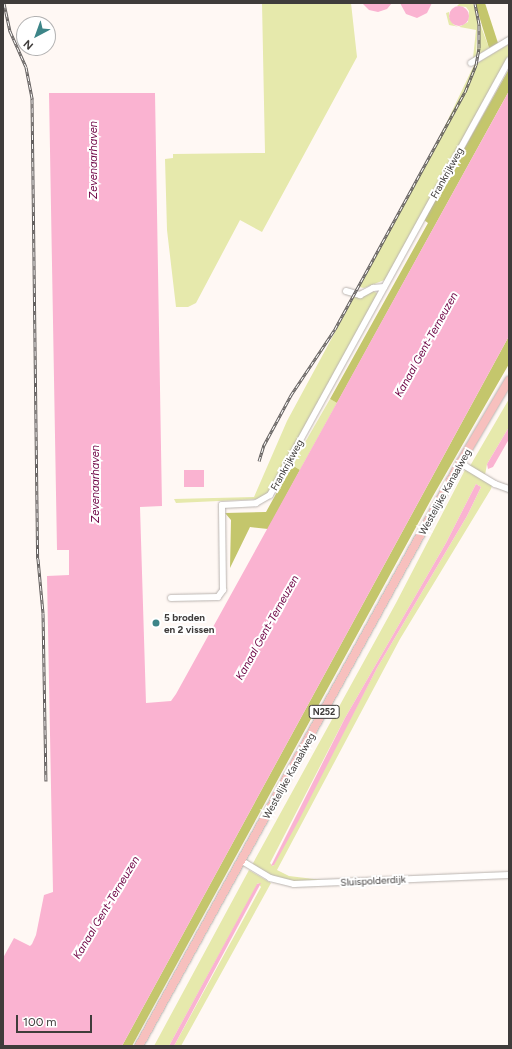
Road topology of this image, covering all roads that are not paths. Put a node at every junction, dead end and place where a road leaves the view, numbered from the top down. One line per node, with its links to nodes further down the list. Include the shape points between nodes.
1 (509, 40): 3 (street)
2 (509, 60): 4 (street, Frankrijkweg)
3 (472, 63)
4 (384, 287): 5 (street, via 373,288 360,295); 9 (street, Frankrijkweg, via 270,495 256,503 222,504 223,590 218,596)
5 (346, 291)
6 (509, 380): 7 (main road, Westelijke Kanaalweg / N252)
7 (460, 463): 8 (street, via 495,484); 10 (main road, Westelijke Kanaalweg / N252)
8 (509, 489)
9 (171, 598)
10 (242, 862): 11 (street, Sluispolderdijk, via 276,880 294,884); 12 (main road, Westelijke Kanaalweg / N252)
11 (509, 875)
12 (140, 1046)

